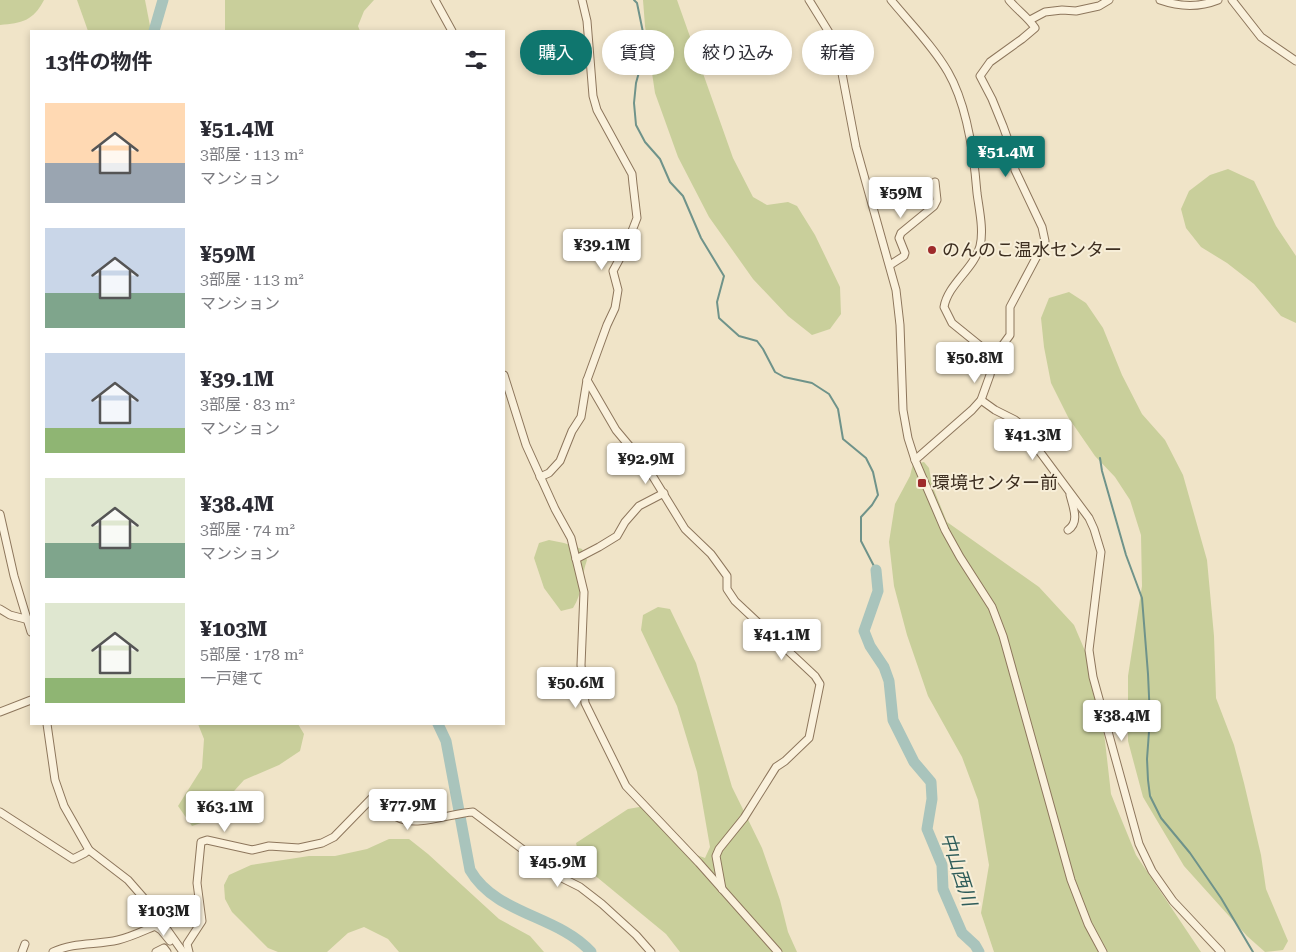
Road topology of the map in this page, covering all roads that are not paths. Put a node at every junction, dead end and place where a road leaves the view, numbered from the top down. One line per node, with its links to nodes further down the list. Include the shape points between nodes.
1 (435, 0): 11 (street)
2 (582, 0): 17 (street, via 597,110 632,174 637,218 613,271 618,290 615,308)
3 (809, 0): 14 (street, via 830,34 838,55 856,147)
4 (891, 0): 15 (street, via 948,72 965,117 976,178 980,246 949,293 944,308 952,323)
5 (1009, 0): 10 (street)
6 (1109, 0): 10 (street, via 1099,6 1076,11 1045,12)
7 (1160, 0): 8 (street, via 1189,7)
8 (1218, 0)
9 (1232, 0): 12 (street, via 1262,37)
10 (1030, 20): 15 (street, via 1035,28 990,62 980,76 1003,126 1015,170 1045,241 1010,307 1010,335)
11 (451, 30)
12 (1296, 61)
13 (935, 182): 14 (street, via 937,200 934,206 901,233 899,238 904,256)
14 (890, 265): 19 (street, via 899,310 903,410)
15 (994, 357): 18 (street)
16 (505, 378): 20 (street, via 526,445)
17 (587, 380): 20 (street, via 582,417 572,431 560,461); 22 (street, via 616,430 648,467)
18 (981, 400): 19 (street); 21 (street, via 1024,428)
19 (915, 460): 45 (street, via 953,544 992,607 1003,636 1071,880)
20 (540, 477): 25 (street, via 571,538)
21 (1068, 490): 24 (street, via 1075,521); 46 (street, via 1089,518 1101,552 1089,650 1139,844 1152,871 1173,901)
22 (664, 493): 25 (street, via 639,506 617,536); 34 (street, via 685,529 728,576 727,589 735,601 820,684 809,738 776,767 718,850 716,856)
23 (0, 514): 27 (street, via 14,576)
24 (1068, 530)
25 (576, 559): 34 (street, via 584,592 581,665 585,703 626,786)
26 (0, 609): 27 (street)
27 (29, 620): 28 (street)
28 (30, 626)
29 (30, 700): 30 (street)
30 (0, 712)
31 (47, 725): 33 (street, via 55,780 64,806)
32 (0, 812): 33 (street, via 73,859)
33 (90, 850): 41 (street, via 128,880)
34 (722, 890): 44 (street)
35 (25, 944): 36 (street)
36 (22, 952)
37 (53, 952): 40 (street, via 75,945 118,940 155,926 162,930)
38 (156, 952): 39 (street, via 164,948)
39 (167, 952)
40 (178, 952)
41 (183, 952)
42 (189, 952): 43 (street, via 187,944 202,921 197,883 201,842 206,840 252,850 269,846 299,848 322,843 334,836 372,798 398,818 410,820 430,820 473,812 558,876 580,887)
43 (651, 952)
44 (778, 952)
45 (1103, 952)
46 (1221, 952)

